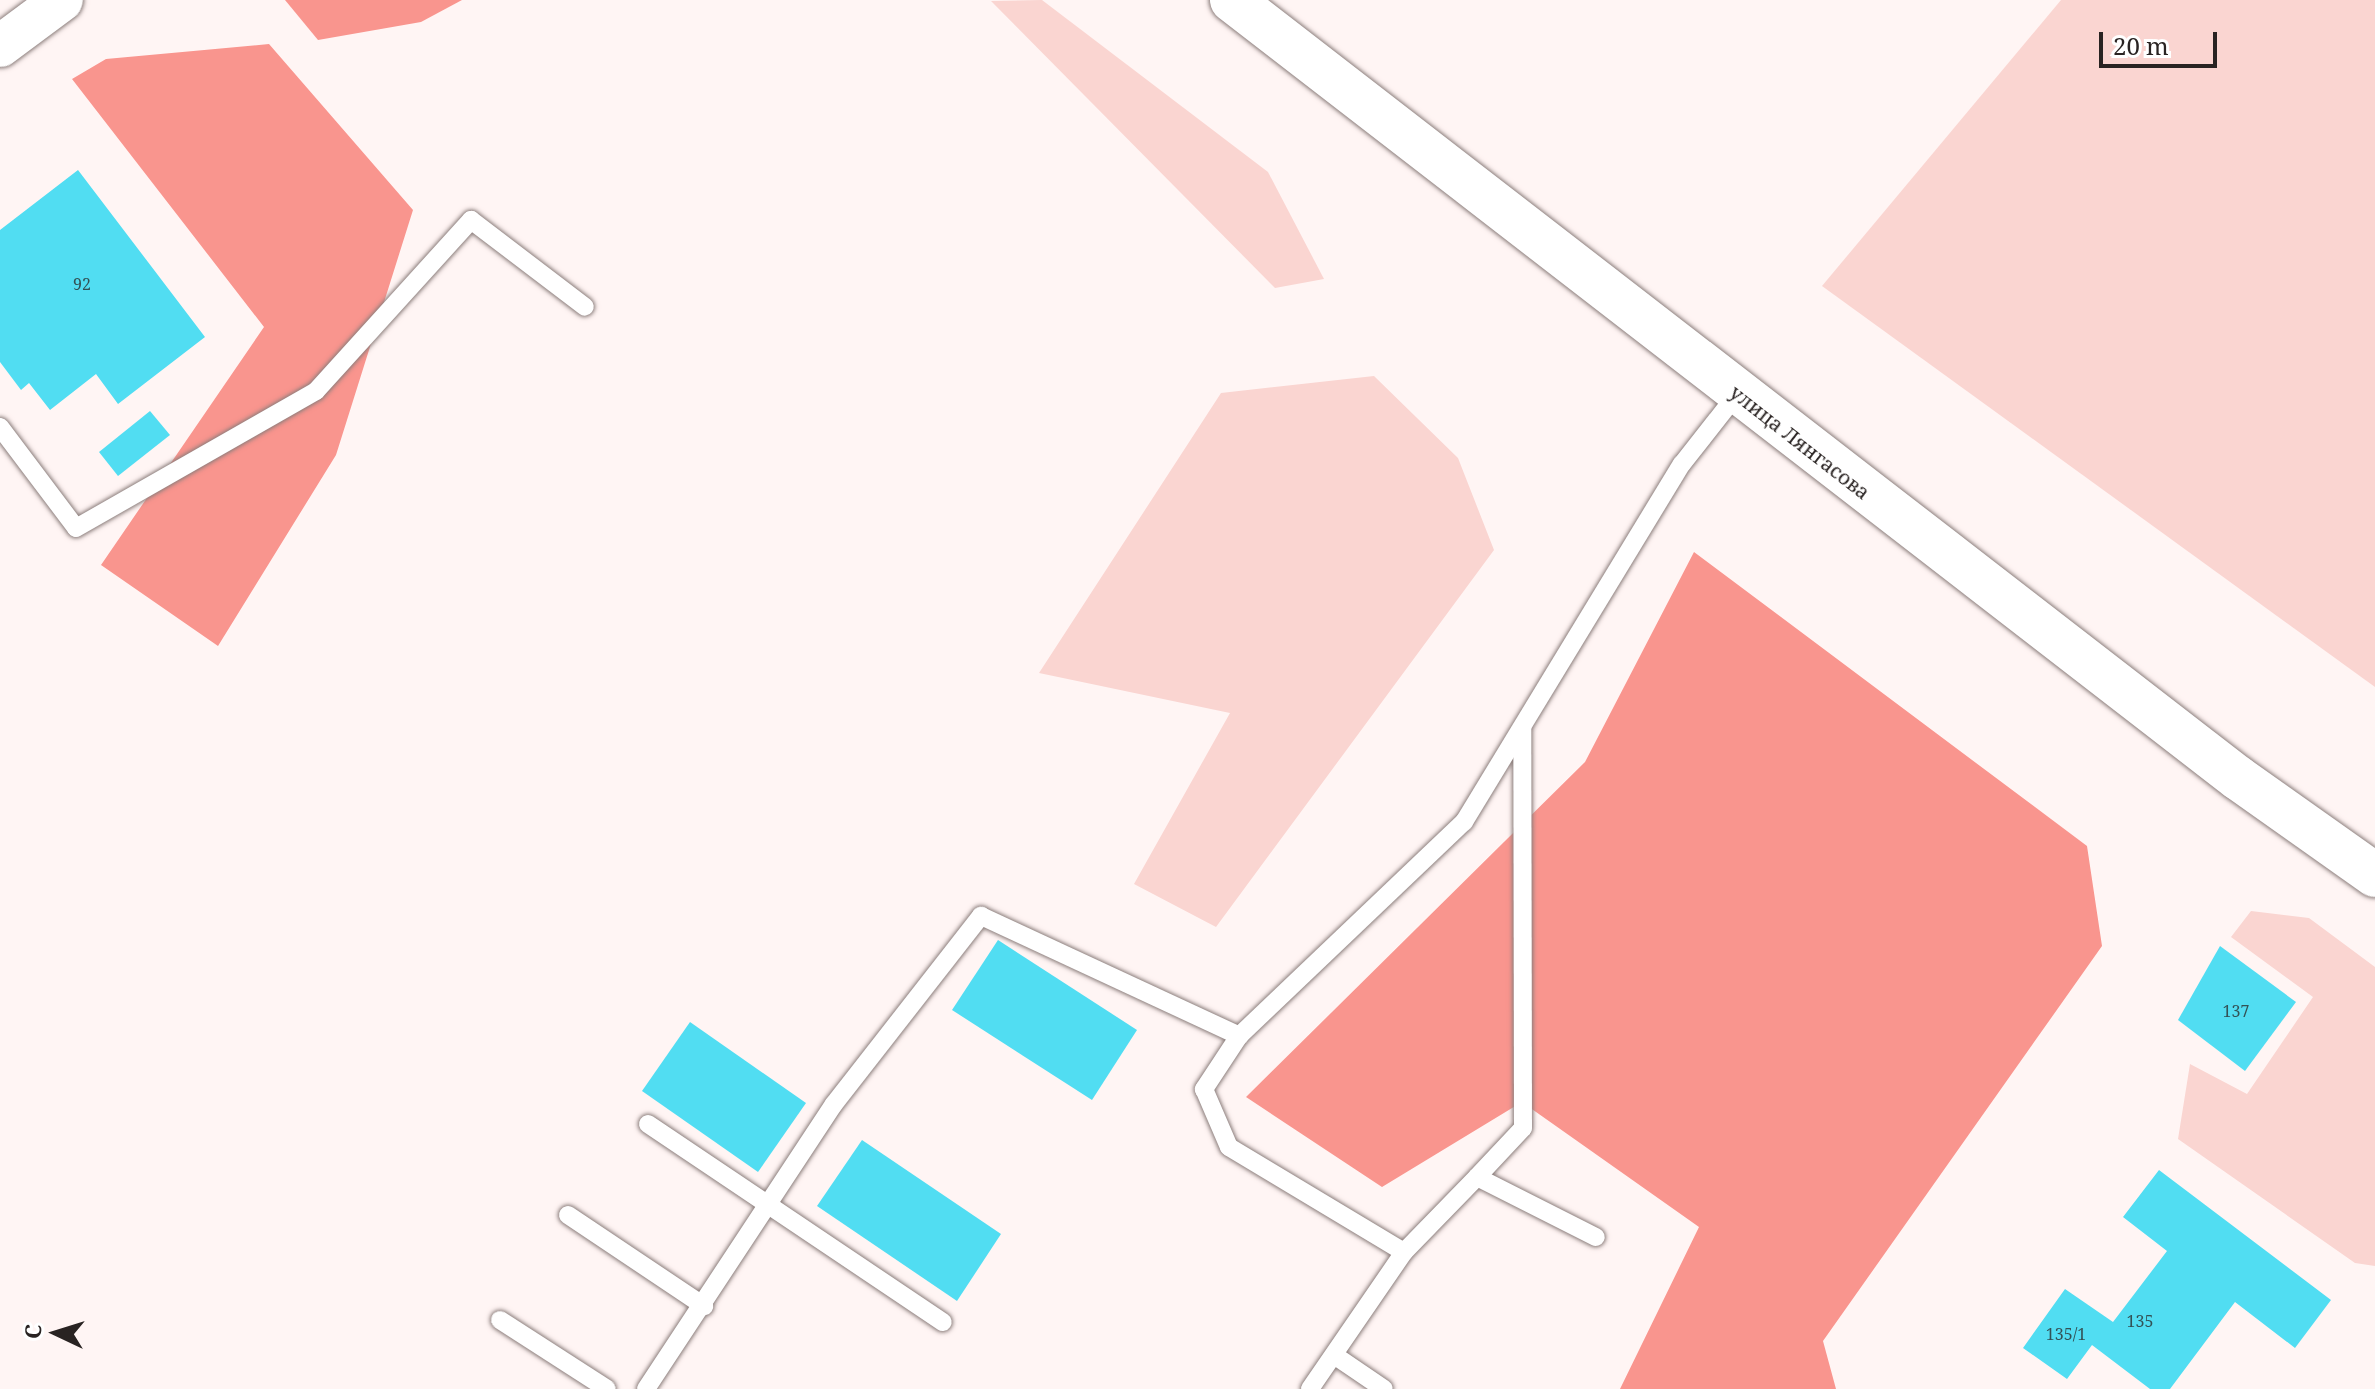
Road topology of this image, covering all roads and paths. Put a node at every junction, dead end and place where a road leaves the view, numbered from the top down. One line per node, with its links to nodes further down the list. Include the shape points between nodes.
1 (62, 0): 3 (street)
2 (1232, 0): 5 (main road, улица Лянгасова)
3 (0, 46)
4 (585, 307): 6 (lane, via 471,220 316,391 76,528)
5 (1737, 394): 7 (lane, via 1682,464); 8 (main road, улица Лянгасова, via 2238,778)
6 (0, 427)
7 (1522, 726): 9 (lane, via 1464,822); 11 (lane, via 1523,1128)
8 (2375, 875)
9 (1239, 1036): 12 (lane, via 981,916 834,1104); 15 (lane, via 1204,1089 1229,1147)
10 (648, 1124): 12 (lane)
11 (1477, 1177): 14 (lane); 15 (lane)
12 (769, 1207): 16 (lane); 18 (lane)
13 (568, 1215): 16 (lane)
14 (1596, 1237)
15 (1404, 1252): 19 (lane)
16 (704, 1306): 21 (lane)
17 (500, 1320): 20 (lane)
18 (943, 1322)
19 (1334, 1355): 22 (lane); 23 (lane)
20 (607, 1389)
21 (646, 1389)
22 (1310, 1389)
23 (1384, 1389)

